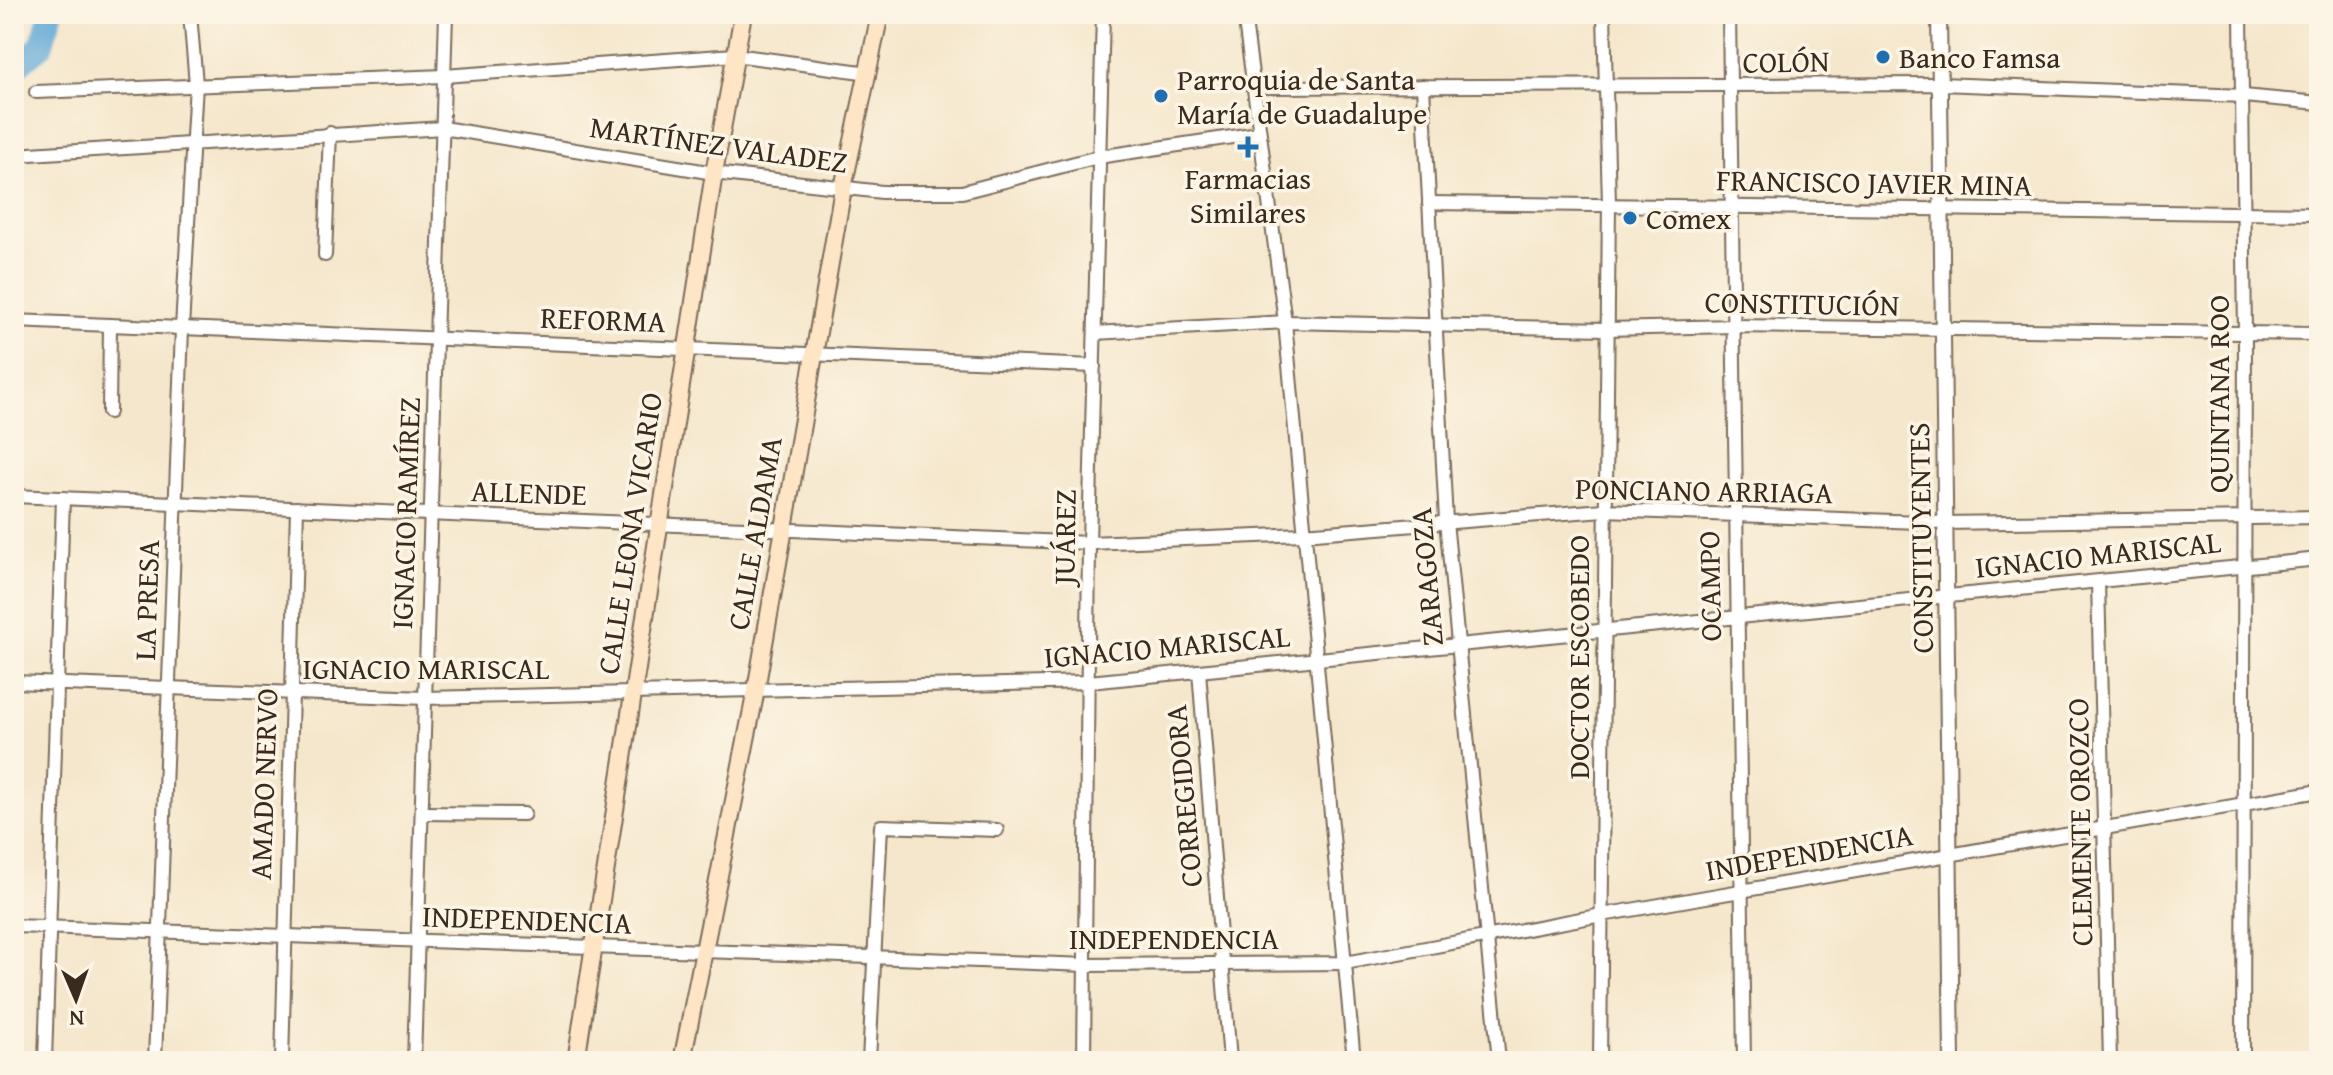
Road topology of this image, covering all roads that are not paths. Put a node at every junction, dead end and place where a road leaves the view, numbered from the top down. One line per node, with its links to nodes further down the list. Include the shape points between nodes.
1 (20, 14): 12 (street)
2 (190, 14): 16 (street, LA PRESA)
3 (446, 14): 15 (street, IGNACIO RAMÍREZ)
4 (743, 14): 13 (main road, CALLE LEONA VICARIO)
5 (880, 14): 14 (main road, CALLE ALDAMA)
6 (1103, 14): 30 (street, JUÁREZ)
7 (1244, 14): 20 (street)
8 (1604, 14): 18 (street, DOCTOR ESCOBEDO)
9 (1729, 14): 21 (street, OCAMPO)
10 (1939, 14): 17 (street, CONSTITUYENTES)
11 (2241, 14): 23 (street, QUINTANA ROO)
12 (14, 21)
13 (735, 55): 14 (street); 15 (street); 31 (main road, CALLE LEONA VICARIO)
14 (869, 73): 32 (main road, CALLE ALDAMA)
15 (444, 76): 16 (street); 25 (street, IGNACIO RAMÍREZ)
16 (196, 84): 22 (street); 28 (street, LA PRESA)
17 (1940, 84): 21 (street, COLÓN); 23 (street, COLÓN); 36 (street, CONSTITUYENTES)
18 (1604, 85): 19 (street, COLÓN); 21 (street, COLÓN); 34 (street, DOCTOR ESCOBEDO)
19 (1423, 86): 20 (street, COLÓN); 33 (street, ZARAGOZA)
20 (1253, 87): 27 (street)
21 (1729, 88): 35 (street, OCAMPO)
22 (36, 92)
23 (2244, 96): 24 (street, COLÓN); 37 (street, QUINTANA ROO)
24 (2319, 103)
25 (443, 128): 26 (street, MARTÍNEZ VALADEZ); 31 (street, MARTÍNEZ VALADEZ); 51 (street, IGNACIO RAMÍREZ)
26 (330, 133): 28 (street, MARTÍNEZ VALADEZ); 39 (street)
27 (1259, 133): 30 (street, MARTÍNEZ VALADEZ); 41 (street)
28 (194, 142): 29 (street, MARTÍNEZ VALADEZ); 45 (street, LA PRESA)
29 (14, 155)
30 (1098, 157): 32 (street, MARTÍNEZ VALADEZ, via 962,192); 48 (street, JUÁREZ)
31 (714, 173): 32 (street, MARTÍNEZ VALADEZ); 52 (main road, CALLE LEONA VICARIO)
32 (843, 188): 53 (main road, CALLE ALDAMA)
33 (1429, 203): 34 (street, FRANCISCO JAVIER MINA); 43 (street, ZARAGOZA)
34 (1609, 204): 35 (street, FRANCISCO JAVIER MINA); 46 (street, DOCTOR ESCOBEDO)
35 (1731, 206): 36 (street, FRANCISCO JAVIER MINA); 44 (street, OCAMPO)
36 (1941, 208): 37 (street, FRANCISCO JAVIER MINA); 47 (street, CONSTITUYENTES)
37 (2242, 213): 38 (street, FRANCISCO JAVIER MINA); 49 (street, QUINTANA ROO)
38 (2319, 214)
39 (325, 255)
40 (14, 321): 42 (street, REFORMA)
41 (1285, 322): 43 (street, CONSTITUCIÓN); 48 (street, CONSTITUCIÓN); 69 (street)
42 (110, 325): 45 (street, REFORMA); 55 (street)
43 (1434, 325): 46 (street, CONSTITUCIÓN); 65 (street, ZARAGOZA)
44 (1735, 326): 46 (street, CONSTITUCIÓN); 47 (street, CONSTITUCIÓN); 62 (street, OCAMPO)
45 (182, 328): 51 (street, REFORMA); 58 (street, LA PRESA)
46 (1606, 329): 60 (street, DOCTOR ESCOBEDO)
47 (1943, 331): 49 (street, CONSTITUCIÓN); 66 (street, CONSTITUYENTES)
48 (1095, 333): 54 (street, JUÁREZ)
49 (2245, 333): 50 (street, CONSTITUCIÓN); 64 (street, QUINTANA ROO)
50 (2319, 334)
51 (436, 338): 52 (street, REFORMA); 61 (street, IGNACIO RAMÍREZ)
52 (686, 349): 53 (street, REFORMA); 67 (main road, CALLE LEONA VICARIO)
53 (813, 354): 54 (street, REFORMA); 68 (main road, CALLE ALDAMA)
54 (1094, 366): 70 (street, JUÁREZ)
55 (109, 412)
56 (14, 496): 57 (street, ALLENDE)
57 (63, 498): 58 (street, ALLENDE); 82 (street)
58 (176, 503): 59 (street, ALLENDE); 83 (street, LA PRESA)
59 (297, 508): 61 (street, ALLENDE); 85 (street, AMADO NERVO)
60 (1604, 510): 62 (street, PONCIANO ARRIAGA); 65 (street, PONCIANO ARRIAGA); 76 (street, DOCTOR ESCOBEDO)
61 (431, 514): 67 (street, ALLENDE); 87 (street, IGNACIO RAMÍREZ)
62 (1734, 515): 66 (street, PONCIANO ARRIAGA); 75 (street, OCAMPO)
63 (2319, 517): 64 (street, PONCIANO ARRIAGA)
64 (2244, 519): 66 (street, PONCIANO ARRIAGA); 72 (street, QUINTANA ROO)
65 (1446, 521): 69 (street, PONCIANO ARRIAGA); 77 (street, ZARAGOZA)
66 (1945, 523): 74 (street, CONSTITUYENTES)
67 (659, 524): 68 (street, ALLENDE); 86 (main road, CALLE LEONA VICARIO)
68 (784, 529): 70 (street, ALLENDE); 84 (main road, CALLE ALDAMA)
69 (1303, 534): 70 (street, PONCIANO ARRIAGA); 78 (street)
70 (1089, 543): 81 (street, JUÁREZ)
71 (2319, 559): 72 (street, IGNACIO MARISCAL)
72 (2244, 565): 73 (street, IGNACIO MARISCAL); 89 (street, QUINTANA ROO)
73 (2098, 582): 74 (street, IGNACIO MARISCAL); 92 (street, CLEMENTE OROZCO)
74 (1946, 595): 75 (street, IGNACIO MARISCAL); 94 (street, CONSTITUYENTES)
75 (1736, 618): 76 (street, IGNACIO MARISCAL); 95 (street, OCAMPO)
76 (1607, 631): 77 (street, IGNACIO MARISCAL); 96 (street, DOCTOR ESCOBEDO)
77 (1459, 646): 78 (street, IGNACIO MARISCAL); 101 (street, ZARAGOZA)
78 (1315, 660): 79 (street, IGNACIO MARISCAL); 106 (street)
79 (1199, 671): 81 (street, IGNACIO MARISCAL); 108 (street, CORREGIDORA)
80 (14, 682): 82 (street, IGNACIO MARISCAL)
81 (1089, 682): 84 (street, IGNACIO MARISCAL); 107 (street, JUÁREZ)
82 (57, 684): 83 (street, IGNACIO MARISCAL); 98 (street)
83 (169, 688): 85 (street, IGNACIO MARISCAL); 99 (street, LA PRESA)
84 (756, 690): 86 (street, IGNACIO MARISCAL); 104 (main road, CALLE ALDAMA)
85 (292, 693): 87 (street, IGNACIO MARISCAL); 100 (street, AMADO NERVO)
86 (632, 693): 87 (street, IGNACIO MARISCAL); 103 (main road, CALLE LEONA VICARIO)
87 (425, 698): 90 (street, IGNACIO RAMÍREZ)
88 (2319, 791): 89 (street, INDEPENDENCIA)
89 (2243, 803): 92 (street, INDEPENDENCIA); 124 (street, QUINTANA ROO)
90 (422, 813): 91 (street); 102 (street, IGNACIO RAMÍREZ)
91 (524, 814)
92 (2107, 827): 94 (street, INDEPENDENCIA); 123 (street, CLEMENTE OROZCO)
93 (997, 830): 105 (street, via 881,826)
94 (1950, 853): 95 (street, INDEPENDENCIA); 122 (street, CONSTITUYENTES)
95 (1743, 890): 96 (street, INDEPENDENCIA); 121 (street, OCAMPO)
96 (1602, 915): 101 (street, INDEPENDENCIA); 120 (street, DOCTOR ESCOBEDO)
97 (14, 926): 98 (street, INDEPENDENCIA)
98 (50, 927): 99 (street, INDEPENDENCIA); 109 (street)
99 (160, 931): 100 (street, INDEPENDENCIA); 110 (street, LA PRESA)
100 (285, 935): 102 (street, INDEPENDENCIA); 111 (street, AMADO NERVO)
101 (1489, 936): 106 (street, INDEPENDENCIA); 119 (street, ZARAGOZA)
102 (418, 940): 103 (street, INDEPENDENCIA); 112 (street, IGNACIO RAMÍREZ)
103 (595, 947): 104 (street, INDEPENDENCIA); 113 (main road, CALLE LEONA VICARIO)
104 (705, 952): 105 (street, INDEPENDENCIA); 114 (main road, CALLE ALDAMA)
105 (877, 955): 107 (street, INDEPENDENCIA); 115 (street)
106 (1345, 963): 108 (street, INDEPENDENCIA); 118 (street)
107 (1087, 965): 108 (street, INDEPENDENCIA); 116 (street, JUÁREZ)
108 (1223, 967): 117 (street, CORREGIDORA)
109 (45, 1061)
110 (155, 1061)
111 (282, 1061)
112 (414, 1061)
113 (576, 1061)
114 (682, 1061)
115 (869, 1061)
116 (1084, 1061)
117 (1230, 1061)
118 (1354, 1061)
119 (1499, 1061)
120 (1600, 1061)
121 (1744, 1061)
122 (1952, 1061)
123 (2110, 1061)
124 (2243, 1061)

